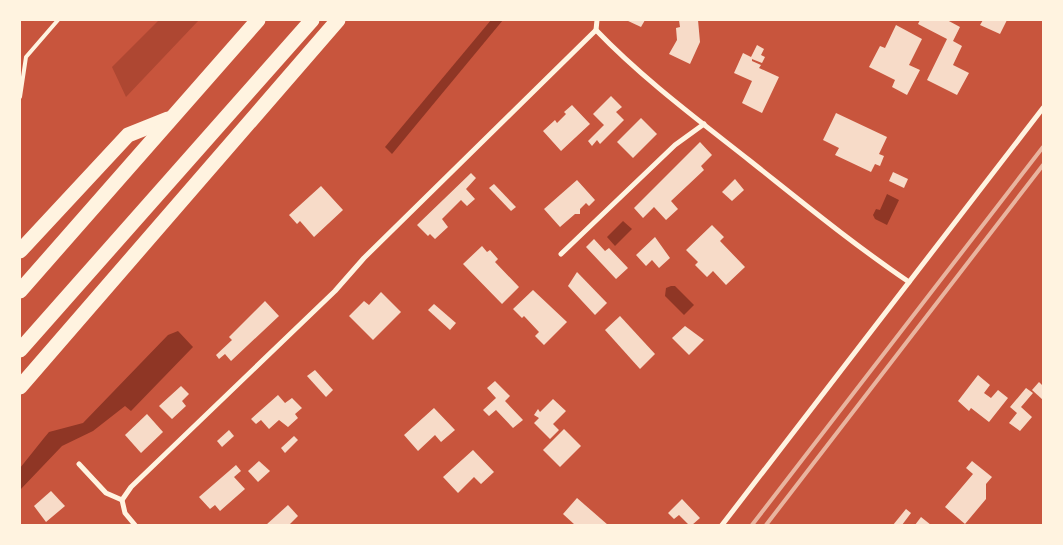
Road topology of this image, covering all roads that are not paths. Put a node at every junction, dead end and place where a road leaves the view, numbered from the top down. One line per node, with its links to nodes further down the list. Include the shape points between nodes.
1 (58, 20): 7 (lane, via 26,57)
2 (258, 20): 9 (highway)
3 (312, 20): 15 (highway)
4 (338, 20): 16 (highway)
5 (596, 20): 6 (street)
6 (596, 30): 10 (street); 18 (street, via 364,258 335,291 131,487)
7 (20, 97)
8 (1043, 108): 13 (street)
9 (171, 118): 11 (highway, via 128,135); 14 (highway)
10 (704, 124): 12 (street, via 675,145); 13 (street, via 831,226)
11 (20, 251)
12 (561, 254)
13 (909, 282): 20 (street)
14 (20, 291)
15 (20, 350)
16 (20, 387)
17 (80, 464): 18 (street, via 106,494)
18 (122, 500): 19 (street, via 125,513)
19 (135, 525)
20 (722, 525)

